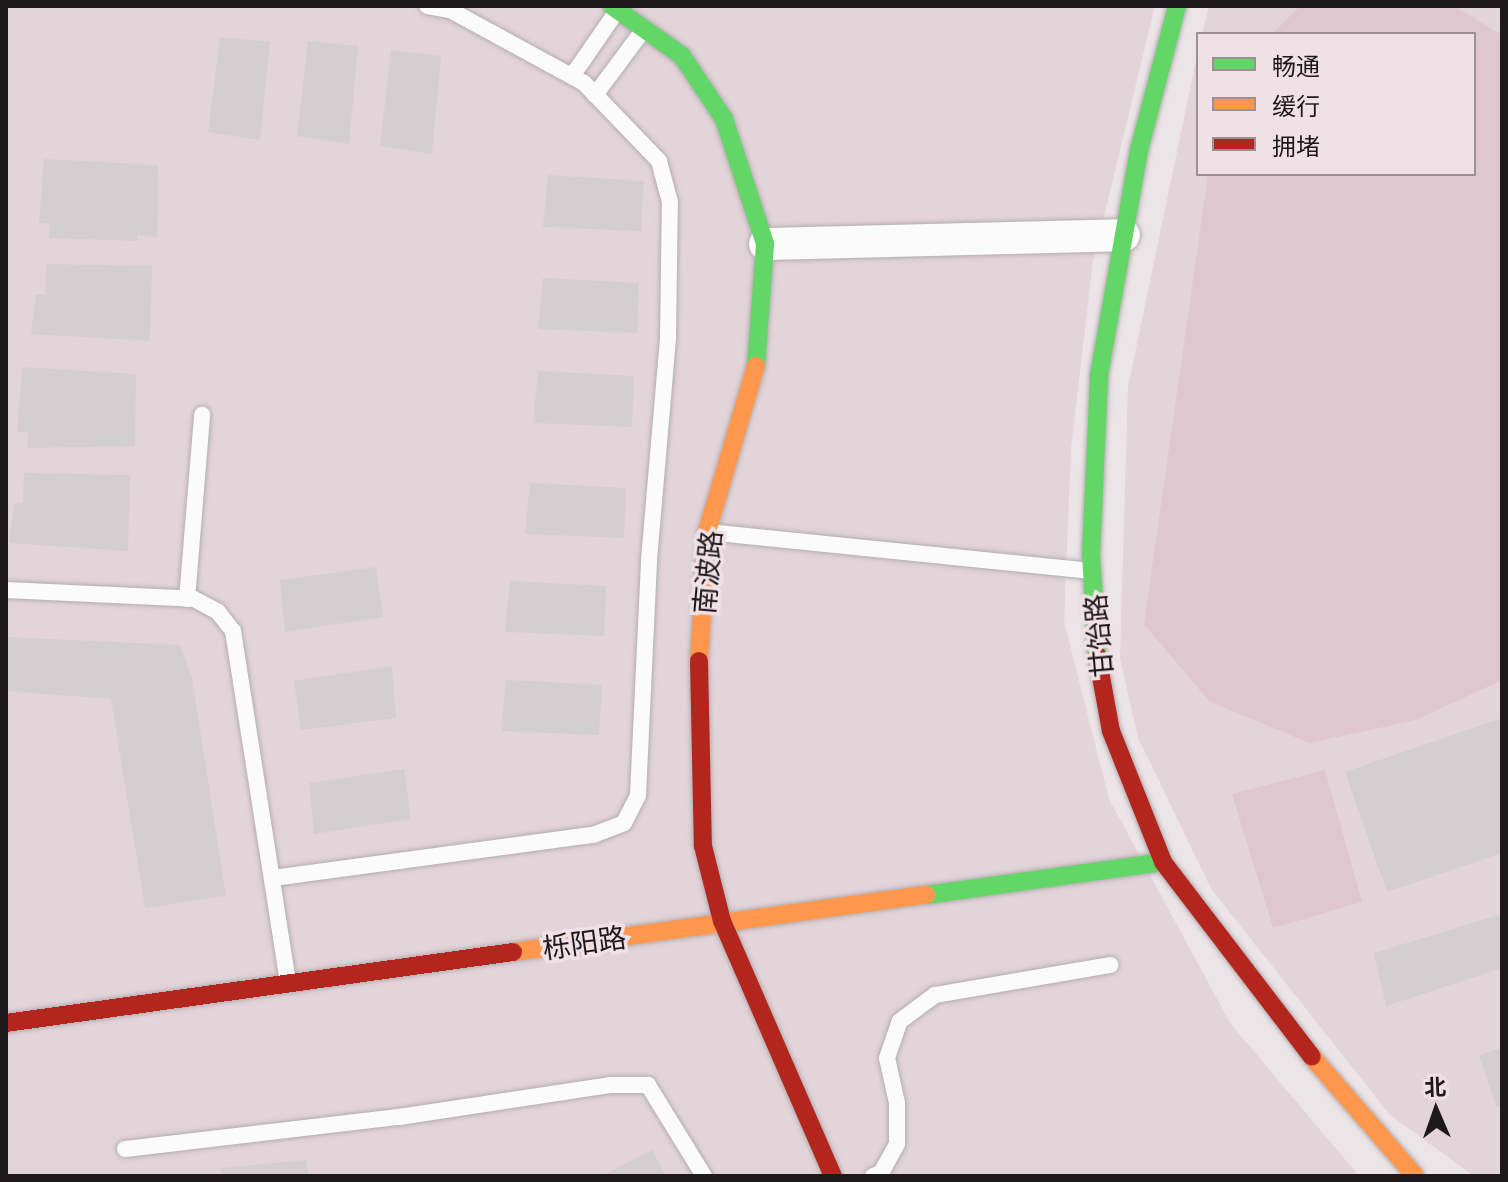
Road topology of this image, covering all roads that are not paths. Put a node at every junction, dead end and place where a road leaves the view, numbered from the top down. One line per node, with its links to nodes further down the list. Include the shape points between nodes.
1 (427, 6): 5 (lane, via 450,10)
2 (1177, 6): 7 (street, 甘饴路)
3 (615, 8): 4 (street, 南波路); 5 (lane)
4 (645, 27): 6 (lane); 8 (street, 南波路, via 682,56 724,119)
5 (572, 76): 6 (lane)
6 (595, 95): 15 (lane, via 659,161 670,202 668,337 649,560 638,795 624,823 593,835)
7 (1124, 235): 8 (street); 11 (street, 甘饴路, via 1099,375)
8 (765, 244): 10 (street, 南波路, via 756,367)
9 (202, 415): 13 (lane)
10 (707, 532): 11 (lane); 16 (street, 南波路, via 697,692 703,846)
11 (1092, 571): 14 (street, 甘饴路, via 1099,679 1111,731)
12 (6, 590): 13 (lane)
13 (187, 599): 15 (lane, via 218,612 233,631)
14 (1163, 862): 16 (street, 栎阳路); 24 (street, 甘饴路, via 1284,1025)
15 (273, 878): 18 (lane)
16 (722, 921): 18 (street, 栎阳路); 22 (street, 南波路)
17 (1110, 965): 23 (lane, via 935,995 900,1021 887,1058 897,1103 897,1144 881,1173)
18 (288, 983): 19 (street, 栎阳路)
19 (6, 1023)
20 (125, 1149): 21 (lane, via 610,1085 648,1085)
21 (704, 1176)
22 (833, 1176)
23 (873, 1176)
24 (1415, 1176)

